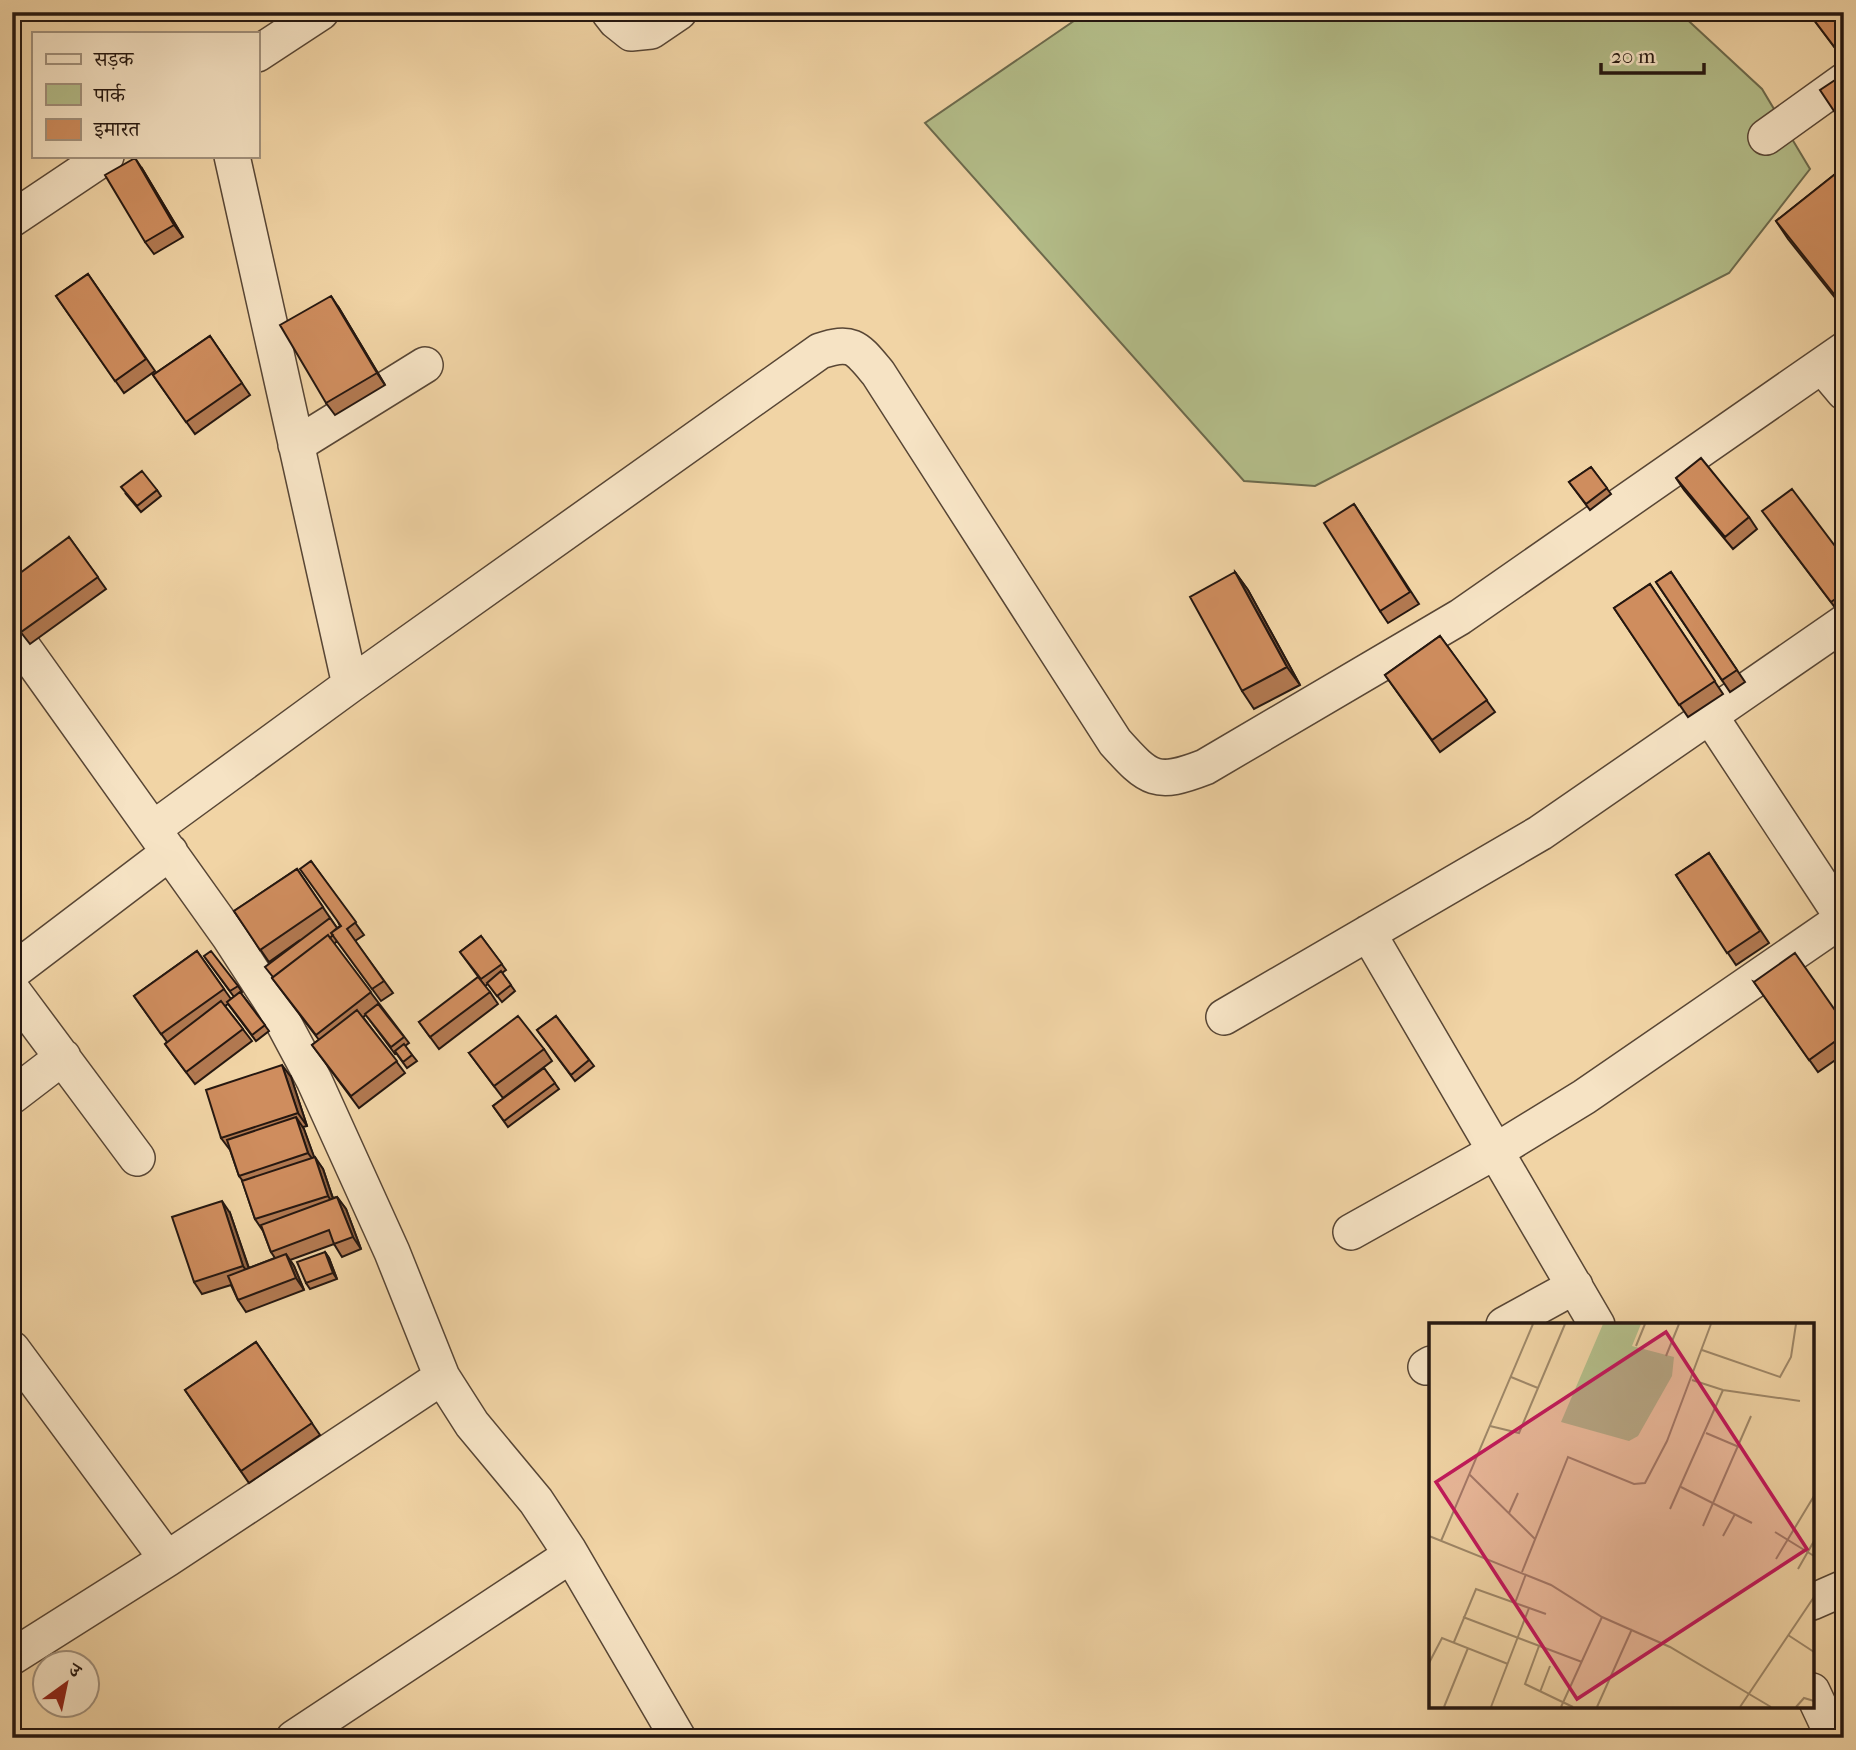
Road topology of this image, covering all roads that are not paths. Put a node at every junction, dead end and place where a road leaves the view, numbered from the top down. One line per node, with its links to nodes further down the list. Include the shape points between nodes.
1 (321, 12): 4 (street)
2 (609, 12): 3 (street, via 631,33 651,31)
3 (679, 12)
4 (259, 53)
5 (1844, 82): 6 (street)
6 (1766, 137)
7 (103, 158): 9 (street)
8 (232, 158): 12 (street)
9 (12, 219)
10 (425, 365): 12 (street)
11 (1837, 370): 15 (street, via 1460,617 1205,767 1177,778 1154,778 1115,742 878,373 860,351 841,344 820,351)
12 (296, 445): 15 (street)
13 (1844, 623): 16 (street)
14 (12, 632): 17 (street)
15 (350, 685): 17 (street)
16 (1710, 716): 18 (street); 19 (street, via 1540,833)
17 (162, 841): 20 (street); 32 (street, via 275,1007 314,1080 392,1252)
18 (1844, 918): 25 (street, via 1584,1097)
19 (1368, 933): 22 (street); 25 (street)
20 (12, 972)
21 (12, 990): 23 (street)
22 (1224, 1017)
23 (63, 1057): 24 (street); 26 (street)
24 (12, 1096)
25 (1496, 1151): 27 (street); 28 (street)
26 (137, 1158)
27 (1351, 1232)
28 (1575, 1286): 29 (street); 30 (street)
29 (1508, 1323)
30 (1596, 1323)
31 (12, 1349): 34 (street)
32 (442, 1377): 33 (street); 34 (street)
33 (571, 1555): 39 (street); 40 (street)
34 (167, 1559): 37 (street)
35 (1844, 1588): 36 (street)
36 (1814, 1601)
37 (12, 1657)
38 (1814, 1695): 41 (street)
39 (294, 1738)
40 (678, 1738)
41 (1834, 1738)

